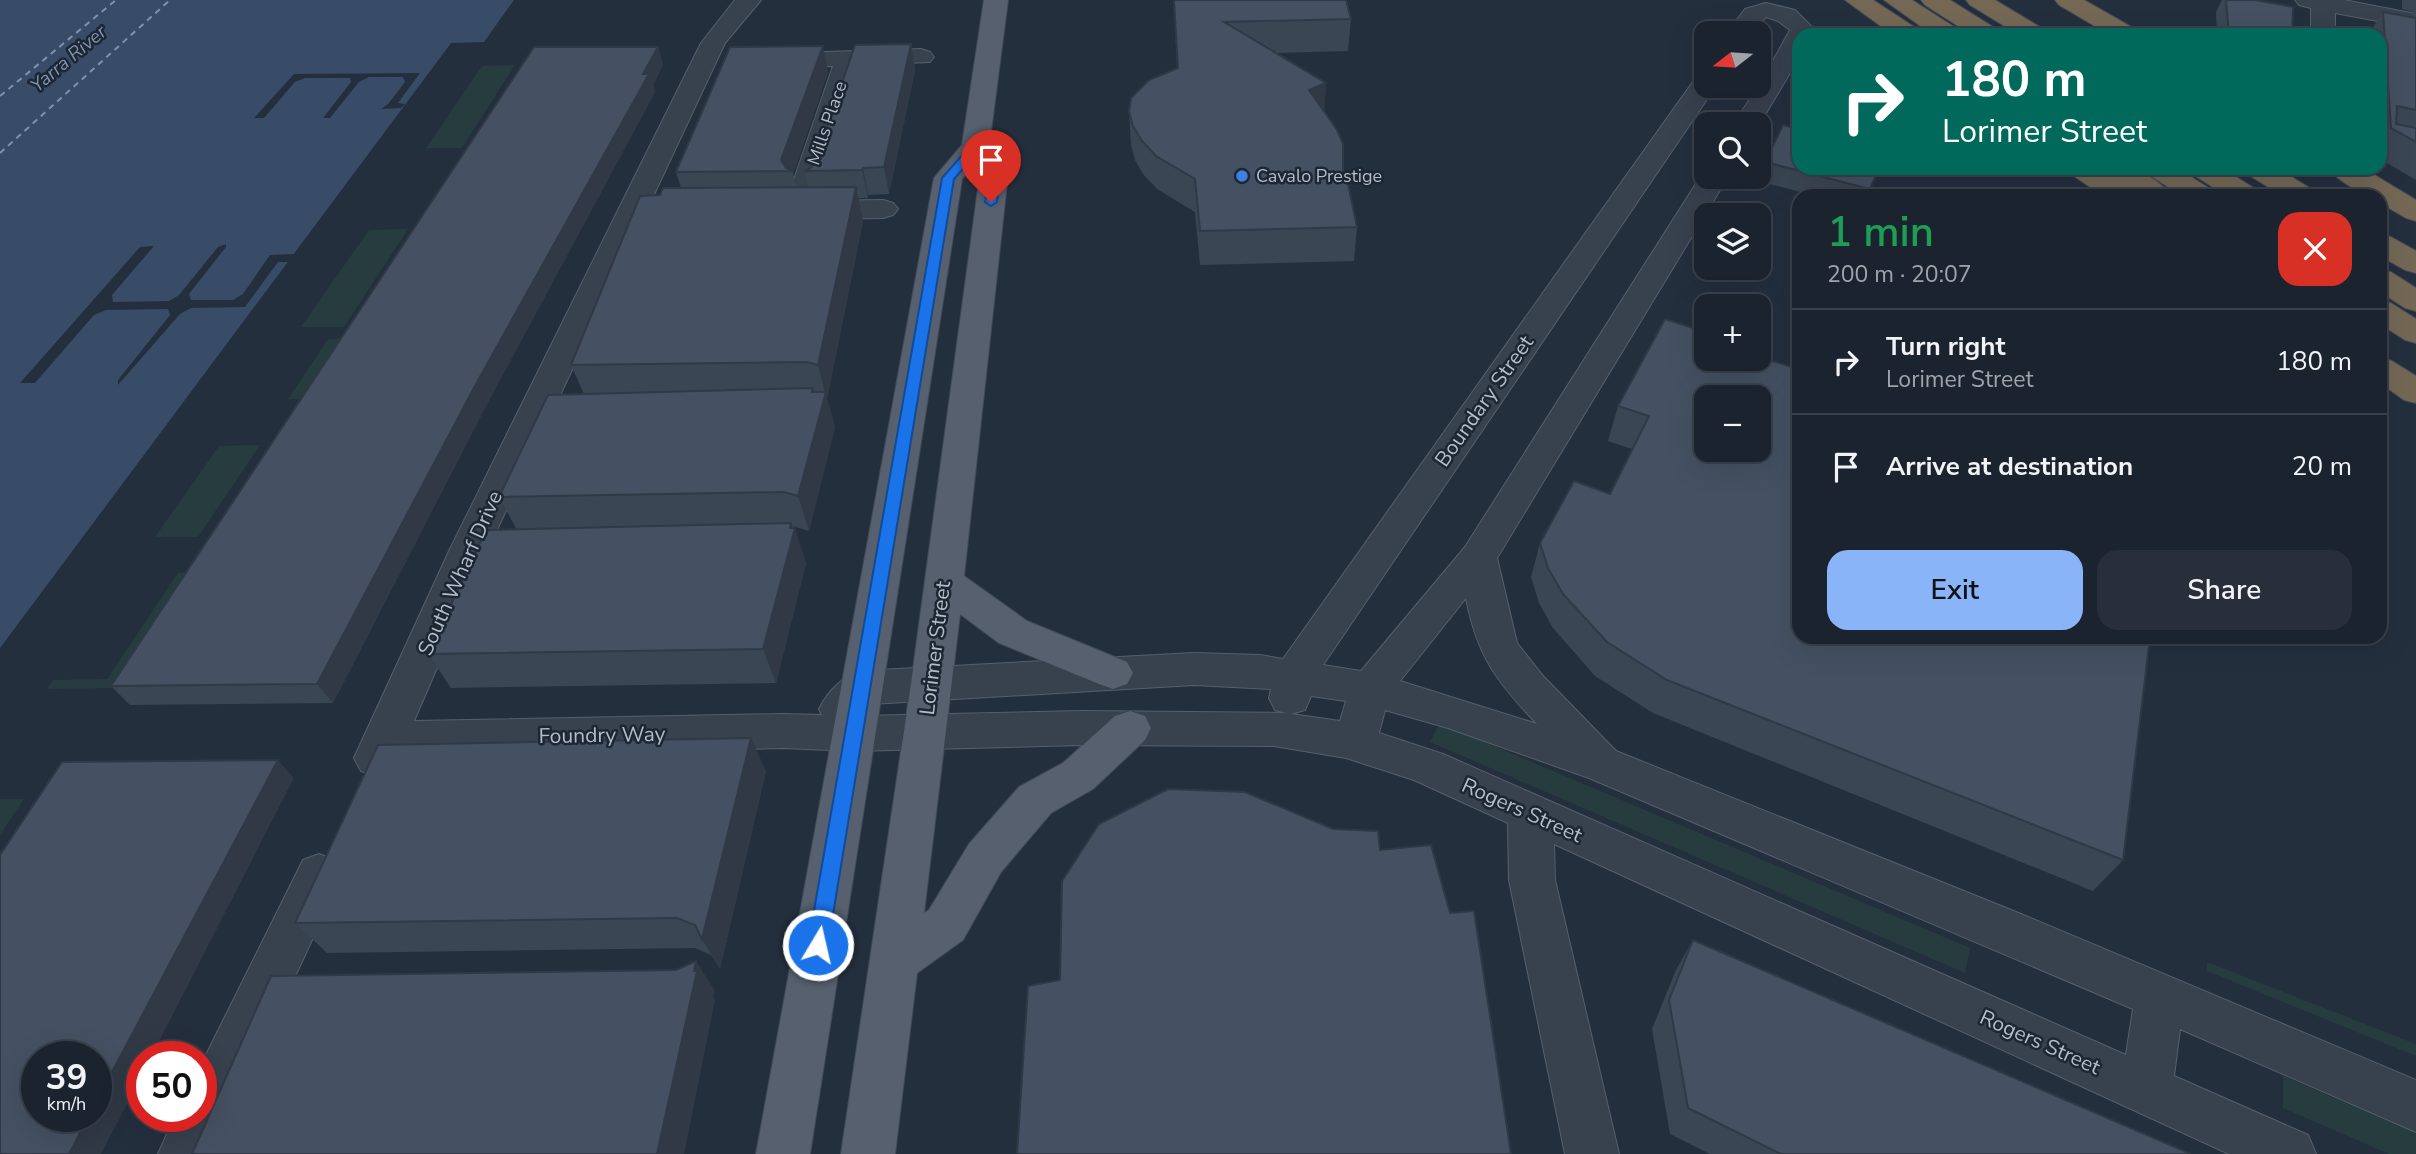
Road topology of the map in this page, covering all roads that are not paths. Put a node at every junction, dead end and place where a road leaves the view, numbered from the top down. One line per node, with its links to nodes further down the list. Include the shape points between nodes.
1 (749, 0): 28 (street, South Wharf Drive, via 721,30)
2 (996, 0): 31 (main road)
3 (1830, 0): 16 (highway)
4 (1857, 0): 17 (highway)
5 (1896, 0): 18 (highway)
6 (1933, 0): 19 (highway)
7 (1978, 0): 20 (highway)
8 (2067, 0): 22 (highway)
9 (2080, 0): 23 (highway)
10 (2315, 1): 13 (street); 24 (street)
11 (1782, 7): 14 (street, via 1752,15); 15 (street)
12 (2046, 12): 21 (highway)
13 (2416, 20)
14 (1748, 21)
15 (1800, 28)
16 (1872, 28)
17 (1899, 28)
18 (1939, 28)
19 (1978, 28)
20 (2024, 28)
21 (2072, 28)
22 (2117, 28)
23 (2120, 28)
24 (2321, 28)
25 (1792, 49): 30 (street)
26 (849, 57): 27 (street, Mills Place); 28 (street, Mills Place); 39 (street, Mills Place)
27 (921, 57)
28 (727, 59): 75 (street, South Wharf Drive, via 487,549)
29 (1694, 98): 67 (street, Boundary Street)
30 (1753, 112)
31 (975, 148): 65 (main road, Lorimer Street, via 995,174); 69 (main road, via 948,178)
32 (2091, 175): 41 (highway)
33 (2125, 175): 42 (highway)
34 (2169, 175): 43 (highway)
35 (2213, 175): 44 (highway)
36 (2268, 175): 45 (highway)
37 (2306, 175): 46 (highway)
38 (2355, 175): 47 (highway)
39 (805, 188)
40 (1707, 189): 64 (street)
41 (2112, 189)
42 (2146, 189)
43 (2191, 189)
44 (2236, 189)
45 (2292, 189)
46 (2329, 189)
47 (2378, 189)
48 (2387, 195): 51 (highway)
49 (884, 209): 50 (street)
50 (785, 211)
51 (2416, 212)
52 (2387, 224): 53 (highway)
53 (2416, 242)
54 (2387, 247): 55 (highway)
55 (2416, 264)
56 (2387, 283): 57 (highway)
57 (2416, 301)
58 (2387, 314): 59 (highway)
59 (2416, 333)
60 (2387, 346): 61 (highway)
61 (2416, 365)
62 (2387, 373): 63 (highway)
63 (2416, 392)
64 (1478, 557): 70 (street); 77 (street, via 1499,649 1528,688)
65 (943, 581): 66 (main road, via 1013,632); 68 (main road, Lorimer Street)
66 (1113, 673): 67 (street, via 1231,669); 68 (street)
67 (1294, 675): 70 (street); 72 (street, Boundary Street)
68 (932, 684): 69 (street); 74 (main road, Lorimer Street)
69 (860, 688): 73 (street)
70 (1370, 689): 76 (street); 77 (street)
71 (1129, 728): 72 (street, Rogers Street); 74 (street, Rogers Street); 81 (main road, via 1078,776 1035,800 985,858 946,925)
72 (1284, 730): 76 (street, Rogers Street)
73 (836, 733): 74 (street, Rogers Street); 75 (street, Foundry Way); 86 (main road)
74 (924, 733): 81 (main road, Lorimer Street)
75 (385, 739): 78 (street, South Wharf Drive)
76 (1356, 743): 79 (street, Rogers Street, via 1428,767)
77 (1604, 765): 82 (street)
78 (364, 784)
79 (1530, 814): 83 (street, Rogers Street); 88 (street, via 1532,880)
80 (334, 845): 85 (street, via 290,979)
81 (894, 961): 87 (main road, Lorimer Street)
82 (2160, 996): 83 (street); 84 (street)
83 (2146, 1089): 89 (street, Rogers Street)
84 (2416, 1106)
85 (185, 1154)
86 (783, 1154)
87 (868, 1154)
88 (1592, 1154)
89 (2289, 1154)

